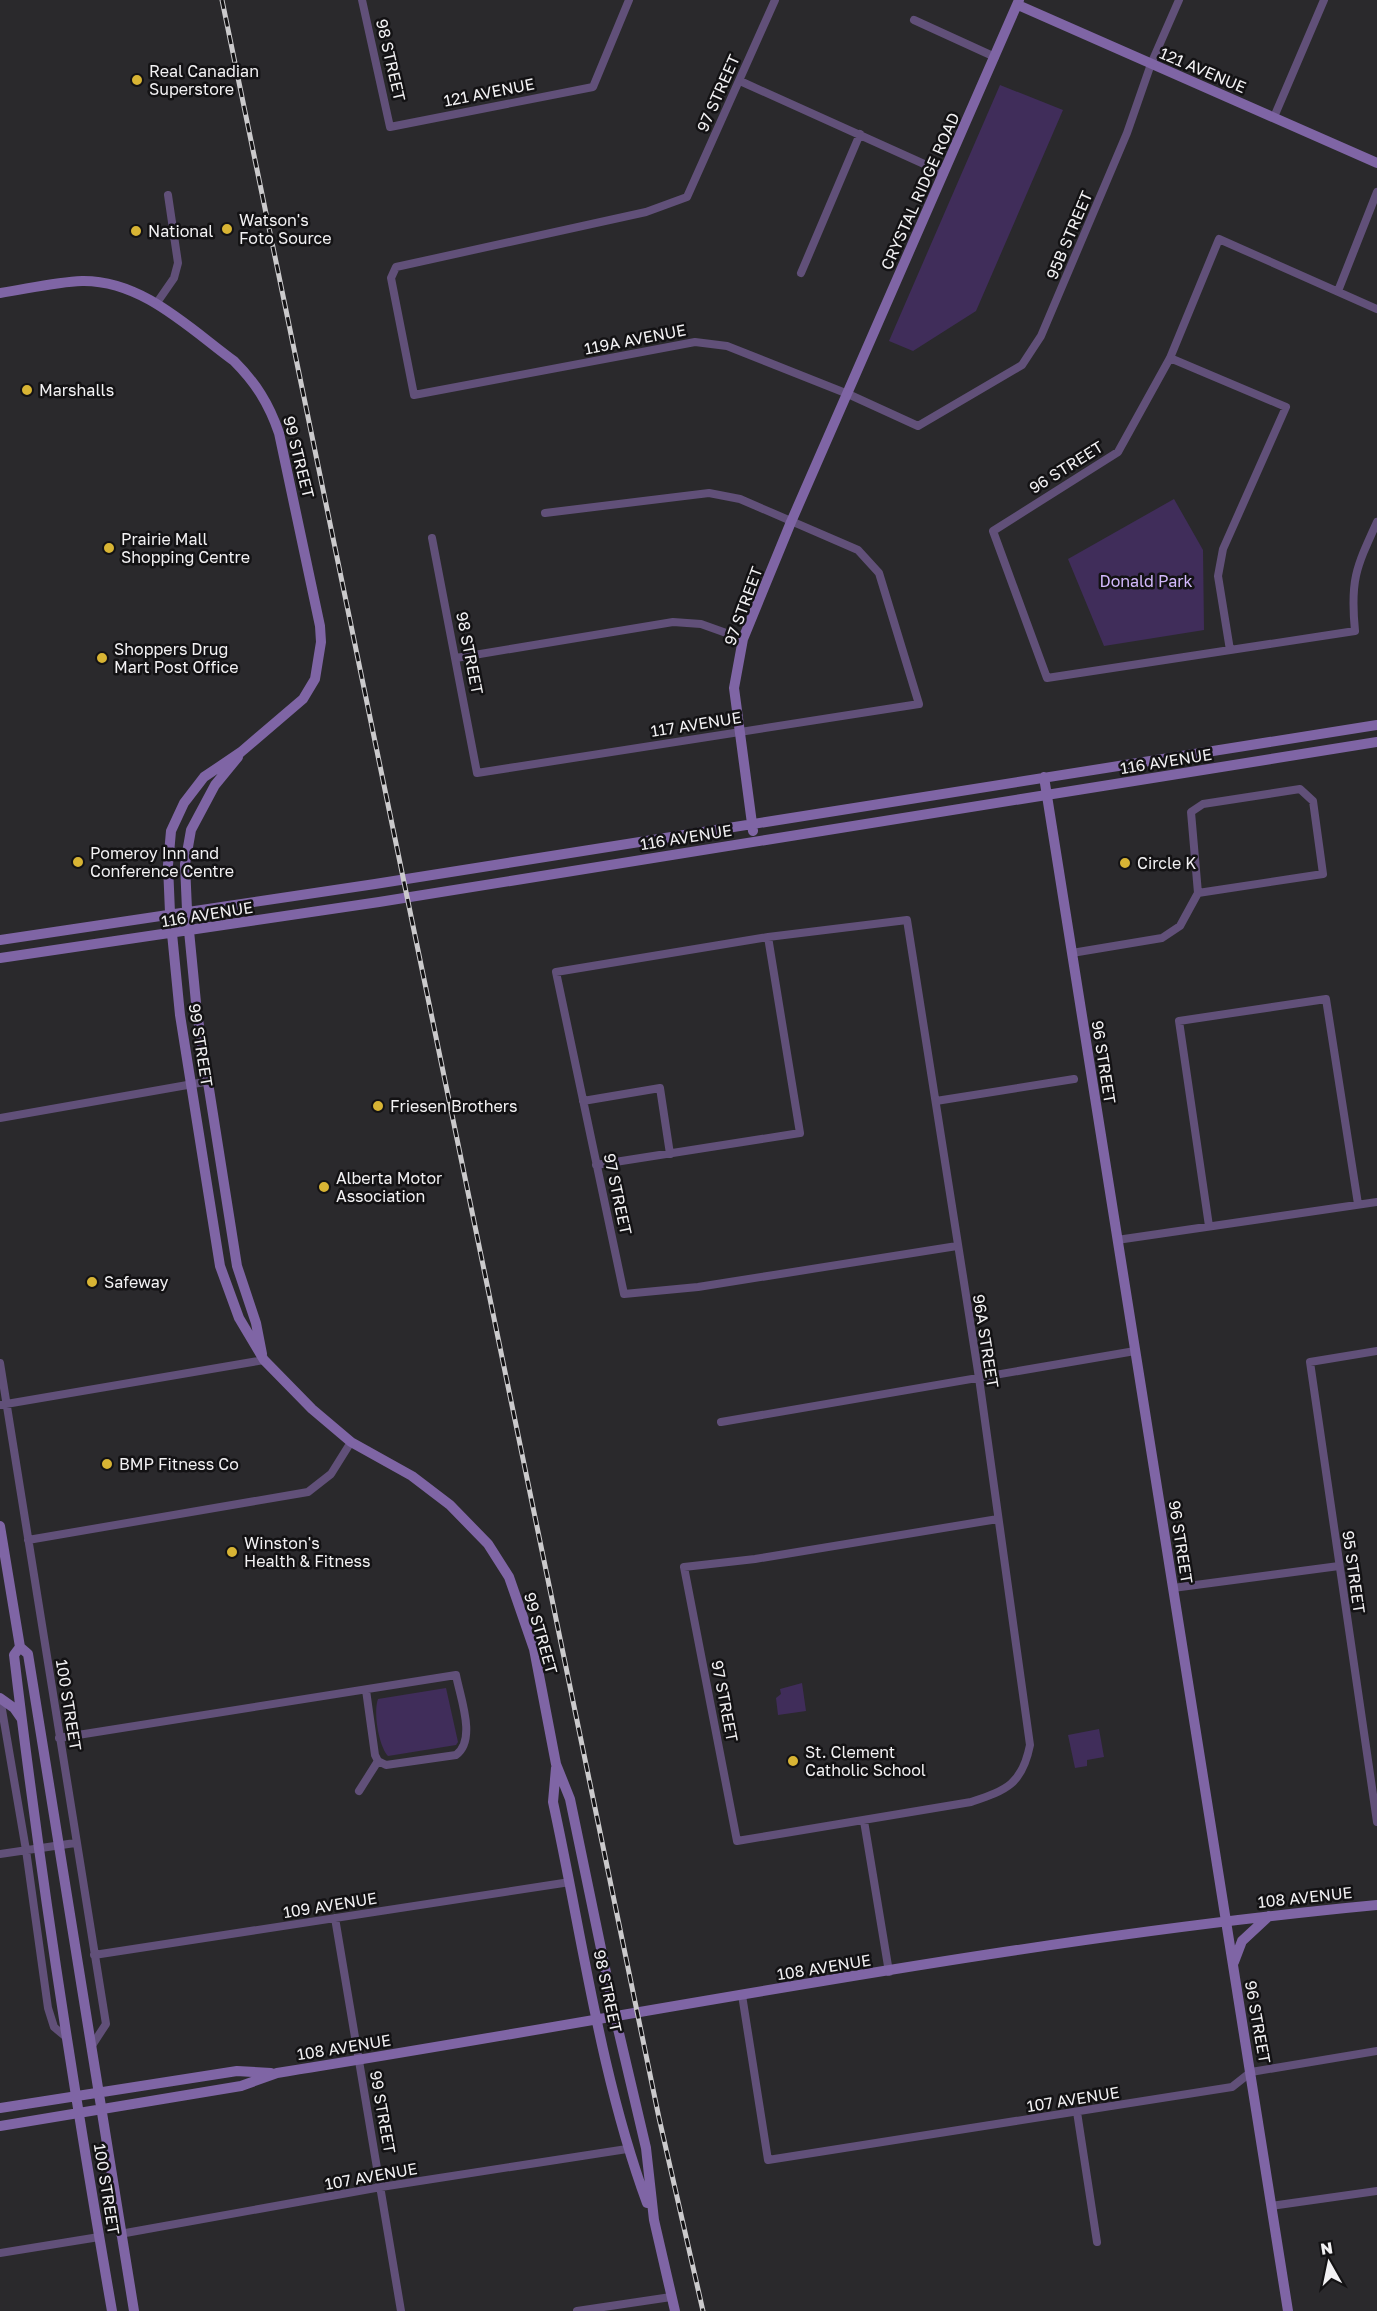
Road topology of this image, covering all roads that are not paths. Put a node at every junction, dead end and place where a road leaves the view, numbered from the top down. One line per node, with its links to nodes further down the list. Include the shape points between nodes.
1 (362, 0): 12 (street, 98 STREET)
2 (629, 0): 12 (street, 121 AVENUE, via 592,87)
3 (775, 0): 10 (street, 97 STREET)
4 (1179, 0): 9 (street, 95B STREET)
5 (1324, 0): 11 (street)
6 (1019, 2): 8 (main road, CRYSTAL RIDGE ROAD); 9 (main road, 121 AVENUE)
7 (914, 20): 8 (street)
8 (995, 57): 15 (main road, CRYSTAL RIDGE ROAD)
9 (1151, 64): 11 (main road, 121 AVENUE); 26 (street, 95B STREET, via 1127,133 1041,336 1022,365)
10 (740, 81): 13 (street); 25 (street, 97 STREET, via 687,197 646,212 396,267 391,278)
11 (1274, 117): 14 (main road, 121 AVENUE)
12 (390, 127)
13 (860, 135): 15 (street); 18 (street)
14 (1377, 163)
15 (944, 173): 24 (main road, CRYSTAL RIDGE ROAD)
16 (1377, 192): 19 (street)
17 (168, 195): 21 (street, via 178,263 174,278)
18 (801, 273)
19 (1338, 291): 22 (street); 23 (street, 96 STREET, via 1219,239)
20 (0, 293): 21 (main road, via 84,281 122,286)
21 (156, 304): 37 (main road, 99 STREET, via 234,361 268,403 279,433 320,626 319,660 309,690 289,713)
22 (1377, 309)
23 (1170, 358): 32 (street, via 1286,407 1223,549 1218,576); 32 (street, 96 STREET, via 1118,452 993,531 1047,678)
24 (848, 394): 25 (street, 119A AVENUE, via 727,346 695,342); 26 (street, 119A AVENUE); 28 (main road, 97 STREET)
25 (414, 395)
26 (918, 426)
27 (544, 513): 28 (street, via 709,493 740,499)
28 (791, 522): 31 (main road, 97 STREET); 35 (street, 117 AVENUE, via 858,550 879,573 919,704)
29 (1377, 522): 32 (street, via 1357,564 1351,594 1355,631)
30 (432, 538): 33 (street, 98 STREET)
31 (743, 639): 33 (street, via 700,624 673,622); 35 (main road, 97 STREET, via 734,688)
32 (1230, 650)
33 (456, 658): 38 (street, 98 STREET)
34 (1377, 725): 39 (main road, 116 AVENUE)
35 (739, 731): 38 (street, 117 AVENUE); 41 (main road, 97 STREET)
36 (1377, 742): 40 (main road, 116 AVENUE)
37 (242, 752): 46 (main road, 99 STREET, via 215,785 190,830 185,864); 47 (main road, 99 STREET, via 204,777 177,816 170,845)
38 (477, 773)
39 (1044, 777): 40 (main road, 96 STREET); 41 (main road, 116 AVENUE)
40 (1047, 796): 42 (main road, 116 AVENUE); 52 (main road, 96 STREET)
41 (752, 824): 42 (main road, 97 STREET); 43 (main road, 116 AVENUE)
42 (754, 841): 45 (main road, 116 AVENUE)
43 (375, 884): 45 (main road); 46 (main road, 116 AVENUE)
44 (1198, 893): 44 (street, via 1323,874 1313,801 1300,789 1203,804 1191,812); 52 (street, via 1180,926 1162,938)
45 (379, 902): 48 (main road, 116 AVENUE)
46 (187, 910): 47 (main road, 116 AVENUE); 48 (main road, 99 STREET)
47 (170, 913): 49 (main road, 99 STREET); 51 (main road, 116 AVENUE)
48 (188, 932): 49 (main road, 116 AVENUE); 55 (main road, 99 STREET)
49 (171, 934): 53 (main road, 116 AVENUE); 56 (main road, 99 STREET)
50 (768, 937): 57 (street, 97 STREET, via 556,972); 58 (street, 96A STREET, via 907,920); 60 (street, via 800,1133)
51 (0, 940)
52 (1072, 953): 65 (main road, 96 STREET)
53 (0, 958)
54 (1074, 1078): 58 (street)
55 (210, 1082): 56 (street); 69 (main road, 99 STREET, via 237,1266)
56 (193, 1085): 59 (street); 69 (main road, 99 STREET, via 220,1266 239,1318)
57 (583, 1101): 60 (street, via 660,1088); 61 (street, 97 STREET)
58 (936, 1101): 66 (street, 96A STREET)
59 (0, 1118)
60 (670, 1154): 61 (street)
61 (596, 1165): 66 (street, 97 STREET, via 624,1294 698,1287)
62 (1377, 1202): 63 (street)
63 (1358, 1204): 64 (street); 64 (street, via 1326,999 1179,1021)
64 (1209, 1226): 65 (street)
65 (1117, 1240): 67 (main road, 96 STREET)
66 (957, 1246): 71 (street, 96A STREET)
67 (1135, 1351): 71 (street); 79 (main road, 96 STREET)
68 (1377, 1351): 78 (street, 95 STREET, via 1310,1362)
69 (264, 1360): 72 (street); 74 (main road, 99 STREET)
70 (0, 1363): 72 (street, 100 STREET)
71 (979, 1378): 73 (street); 75 (street, 96A STREET)
72 (3, 1404): 77 (street, 100 STREET)
73 (721, 1422)
74 (351, 1442): 77 (street, via 331,1474 308,1492); 86 (main road, 99 STREET, via 432,1490 471,1524 495,1554 509,1577 534,1649)
75 (998, 1519): 88 (street, 96A STREET, via 1030,1745 1026,1767 1003,1791 971,1802); 88 (street, 97 STREET, via 684,1568 737,1840)
76 (0, 1526): 80 (main road, 100 STREET)
77 (28, 1540): 84 (street, 100 STREET)
78 (1339, 1566): 79 (street); 89 (street, 95 STREET)
79 (1173, 1588): 100 (main road, 96 STREET)
80 (20, 1647): 83 (main road, 100 STREET, via 14,1655); 91 (main road, 100 STREET, via 28,1654)
81 (366, 1690): 84 (street); 85 (street); 85 (street, via 456,1675 467,1737 463,1750 456,1755 386,1765)
82 (0, 1698): 83 (main road); 93 (street, 100 STREET)
83 (22, 1720): 92 (main road, 100 STREET)
84 (59, 1738): 90 (street, 100 STREET)
85 (378, 1761): 87 (street)
86 (556, 1764): 95 (main road, 99 STREET, via 570,1799); 96 (main road, 98 STREET, via 553,1802)
87 (359, 1791)
88 (864, 1821): 103 (street)
89 (1377, 1822)
90 (75, 1843): 91 (street); 101 (street, 100 STREET)
91 (59, 1845): 92 (street); 108 (main road, 100 STREET)
92 (40, 1848): 93 (street); 107 (main road, 100 STREET)
93 (26, 1850): 94 (street); 107 (street, 100 STREET, via 48,2008 54,2027)
94 (0, 1854)
95 (586, 1878): 105 (main road, 98 STREET)
96 (570, 1882): 99 (street, 109 AVENUE); 106 (main road, 98 STREET)
97 (1377, 1905): 98 (main road, 108 AVENUE)
98 (1270, 1915): 100 (main road, 108 AVENUE); 102 (main road, via 1242,1941)
99 (335, 1918): 101 (street, 109 AVENUE); 110 (street, 99 STREET)
100 (1227, 1922): 102 (main road, 96 STREET); 103 (main road, 108 AVENUE)
101 (94, 1955): 108 (street, 100 STREET, via 106,2024)
102 (1233, 1965): 111 (main road, 96 STREET)
103 (889, 1972): 104 (main road, 108 AVENUE)
104 (742, 1995): 105 (main road, 108 AVENUE); 117 (street, 107 AVENUE, via 768,2160)
105 (615, 2016): 106 (main road, 108 AVENUE); 124 (main road, 98 STREET, via 646,2148)
106 (598, 2019): 110 (main road, 108 AVENUE); 120 (main road, 98 STREET)
107 (66, 2037): 114 (main road, 100 STREET)
108 (91, 2047): 113 (main road, 100 STREET)
109 (1377, 2051): 111 (street, 107 AVENUE)
110 (359, 2060): 112 (main road, 108 AVENUE); 121 (street, 99 STREET)
111 (1251, 2072): 117 (street, 107 AVENUE, via 1232,2087); 123 (main road, 96 STREET)
112 (277, 2073): 113 (main road, 108 AVENUE, via 237,2071); 116 (main road, 108 AVENUE, via 241,2086)
113 (98, 2093): 114 (main road, 108 AVENUE); 116 (main road, 100 STREET)
114 (76, 2096): 115 (main road, 108 AVENUE); 118 (main road, 100 STREET)
115 (0, 2108)
116 (101, 2111): 118 (main road, 108 AVENUE); 125 (main road, 100 STREET)
117 (1077, 2112): 127 (street)
118 (79, 2114): 119 (main road, 108 AVENUE); 126 (main road, 100 STREET)
119 (0, 2126)
120 (627, 2149): 121 (street, 107 AVENUE); 124 (main road, 98 STREET)
121 (381, 2187): 125 (street, 107 AVENUE); 132 (street, 99 STREET)
122 (1377, 2191): 123 (street)
123 (1271, 2206): 135 (main road, 96 STREET)
124 (654, 2220): 129 (main road, 98 STREET)
125 (120, 2234): 131 (main road, 100 STREET)
126 (99, 2237): 128 (street); 130 (main road, 100 STREET)
127 (1097, 2242)
128 (0, 2253)
129 (670, 2297): 133 (street); 134 (main road, 98 STREET)
130 (112, 2311)
131 (134, 2311)
132 (401, 2311)
133 (577, 2311)
134 (675, 2311)
135 (1288, 2311)

